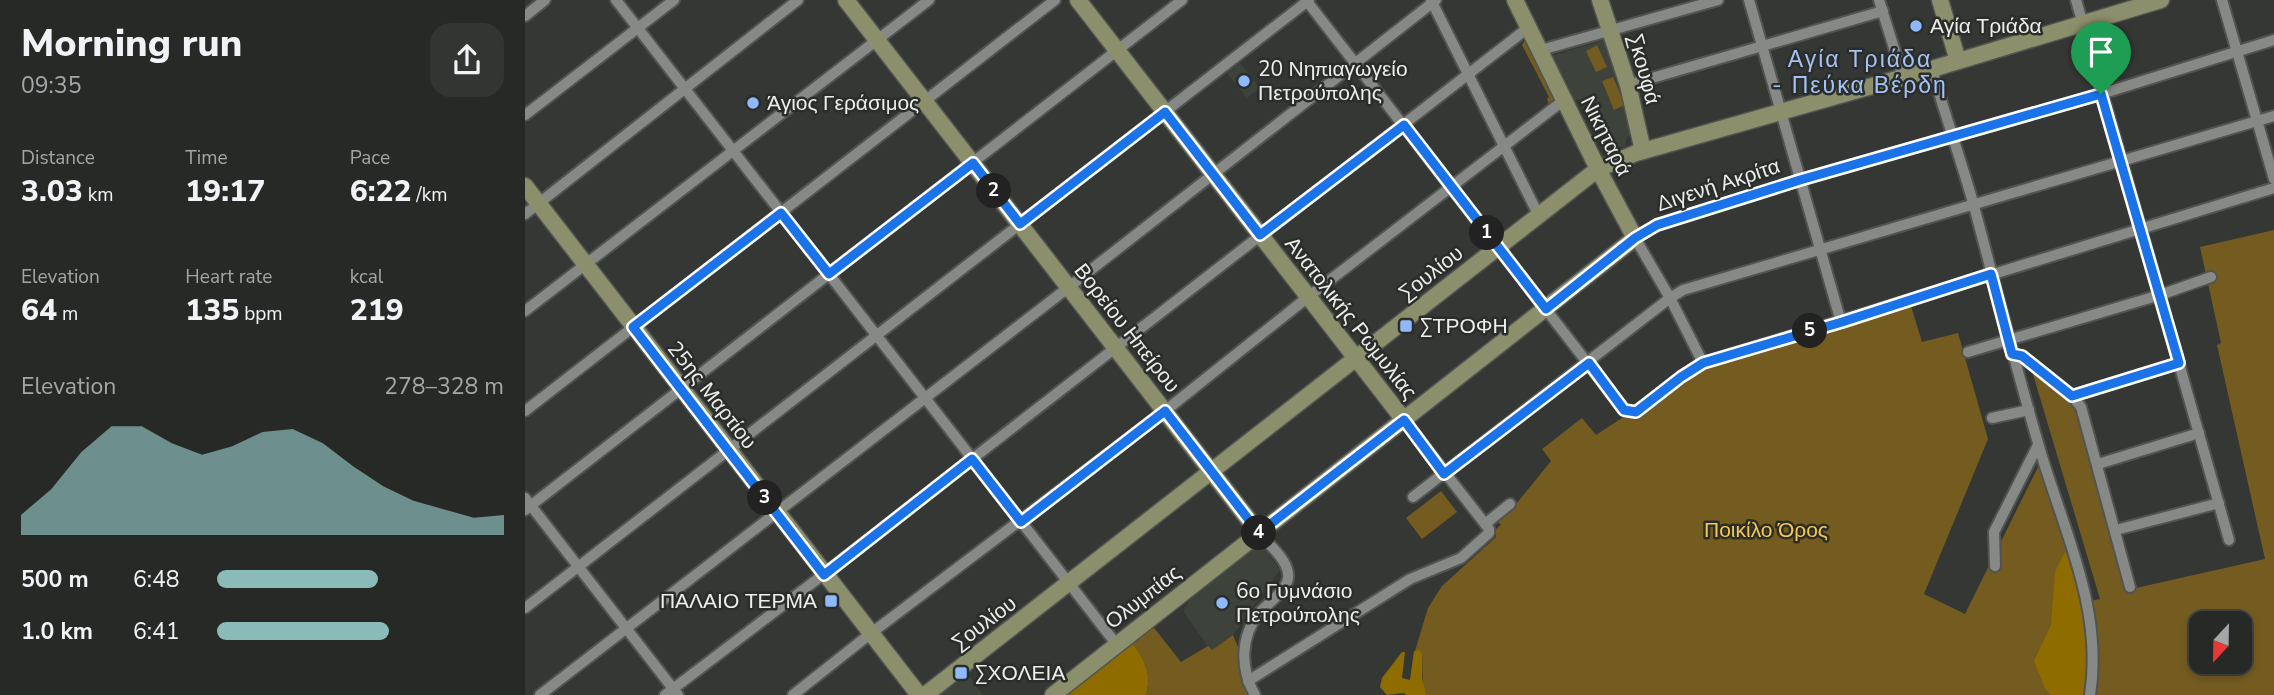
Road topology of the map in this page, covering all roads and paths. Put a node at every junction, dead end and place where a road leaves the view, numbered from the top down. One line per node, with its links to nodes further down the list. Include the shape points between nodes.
1 (545, 0): 22 (street)
2 (616, 0): 25 (street)
3 (674, 0): 25 (street)
4 (798, 0): 39 (street)
5 (846, 0): 28 (street, Βορείου Ηπείρου)
6 (929, 0): 28 (street)
7 (1055, 0): 42 (street)
8 (1078, 0): 30 (street, Ανατολικής Ρωμυλίας)
9 (1182, 0): 30 (street)
10 (1307, 0): 34 (street); 43 (street)
11 (1515, 0): 24 (street, Νικηταρά)
12 (1600, 0): 26 (street, Σκουφά)
13 (1718, 0): 20 (street)
14 (1749, 0): 29 (street)
15 (1940, 0): 33 (street)
16 (2076, 0): 23 (street)
17 (2161, 0): 23 (street, Σουλίου)
18 (2222, 0): 32 (street)
19 (1433, 1): 34 (street); 36 (street)
20 (1679, 5): 26 (street)
21 (1881, 5): 29 (street); 37 (street)
22 (525, 16)
23 (2081, 24): 33 (street, Σουλίου); 40 (street)
24 (1529, 27): 31 (street, Νικηταρά); 36 (street)
25 (638, 28): 39 (street); 45 (street)
26 (1611, 30): 31 (street); 38 (street, Σκουφά)
27 (2274, 40): 32 (street, Διγενή Ακρίτα)
28 (878, 41): 42 (street, Βορείου Ηπείρου); 52 (street)
29 (1761, 45): 38 (street); 44 (street)
30 (1117, 50): 43 (street, Ανατολικής Ρωμυλίας); 53 (street)
31 (1541, 50): 41 (street, Νικηταρά)
32 (2237, 50): 40 (street, Διγενή Ακρίτα); 47 (street)
33 (1958, 61): 35 (street, Σουλίου)
34 (1356, 63): 48 (street); 56 (street)
35 (1932, 69): 37 (street, Σουλίου); 49 (street)
36 (1468, 75): 48 (street); 50 (street)
37 (1903, 77): 44 (street, Σουλίου)
38 (1628, 85): 51 (street, Σκουφά)
39 (685, 89): 52 (street); 62 (street)
40 (2101, 94): 49 (street, Διγενή Ακρίτα); 54 (street)
41 (1564, 100): 50 (street); 55 (street, Νικηταρά)
42 (925, 102): 53 (street, Βορείου Ηπείρου); 64 (street)
43 (1165, 112): 56 (street, Ανατολικής Ρωμυλίας); 67 (street)
44 (1781, 112): 51 (street, Σουλίου); 58 (street)
45 (525, 115)
46 (2274, 116): 47 (street)
47 (2257, 122): 54 (street); 57 (street)
48 (1404, 125): 60 (street); 69 (street)
49 (1952, 136): 58 (street, Διγενή Ακρίτα); 63 (street)
50 (1504, 147): 60 (street); 66 (street)
51 (1643, 151): 55 (street, Σουλίου)
52 (734, 152): 64 (street); 73 (street)
53 (973, 163): 67 (street, Βορείου Ηπείρου); 74 (street)
54 (2121, 163): 63 (street); 68 (street)
55 (1598, 169): 66 (street, Σουλίου); 70 (street, Νικηταρά)
56 (1213, 174): 69 (street, Ανατολικής Ρωμυλίας); 77 (street)
57 (2274, 179)
58 (1800, 180): 70 (street, Διγενή Ακρίτα, via 1657,225); 72 (street)
59 (525, 186): 62 (street, 25ης Μαρτίου)
60 (1452, 186): 71 (street); 79 (street)
61 (2274, 188): 68 (street)
62 (538, 204): 65 (street); 73 (street, 25ης Μαρτίου)
63 (1973, 204): 72 (street); 75 (street)
64 (781, 213): 74 (street); 84 (street)
65 (525, 214)
66 (1539, 216): 71 (street, Σουλίου)
67 (1020, 224): 77 (street, Βορείου Ηπείρου); 85 (street)
68 (2140, 230): 75 (street); 78 (street)
69 (1260, 235): 79 (street, Ανατολικής Ρωμυλίας); 87 (street)
70 (1635, 238): 80 (street, Νικηταρά); 81 (street, Διγενή Ακρίτα)
71 (1498, 247): 81 (street); 90 (street, Σουλίου)
72 (1821, 249): 80 (street, via 1683,290); 83 (street)
73 (585, 265): 82 (street); 84 (street, 25ης Μαρτίου)
74 (829, 274): 85 (street); 94 (street)
75 (1991, 274): 83 (street); 86 (street)
76 (2211, 277): 78 (street)
77 (1069, 287): 87 (street, Βορείου Ηπείρου); 96 (street)
78 (2160, 295): 86 (street); 93 (street)
79 (1308, 297): 90 (street, Ανατολικής Ρωμυλίας); 99 (street)
80 (1670, 298): 91 (street); 92 (street, Νικηταρά)
81 (1546, 309): 91 (street); 101 (street, Διγενή Ακρίτα)
82 (525, 311)
83 (1842, 322): 92 (street)
84 (633, 327): 94 (street, 25ης Μαρτίου); 98 (street)
85 (876, 335): 96 (street); 104 (street)
86 (2008, 340): 88 (street); 89 (street)
87 (1116, 347): 99 (street, Βορείου Ηπείρου); 105 (street)
88 (1968, 352)
89 (2012, 354): 95 (street, via 2022,356); 97 (street)
90 (1356, 358): 101 (street, Ανατολικής Ρωμυλίας); 107 (street, Σουλίου)
91 (1589, 363): 92 (street, via 1630,413); 108 (street)
92 (1703, 363)
93 (2179, 363): 95 (street); 102 (street)
94 (680, 389): 104 (street, 25ης Μαρτίου); 111 (street)
95 (2072, 396): 106 (street, via 2081,407)
96 (925, 398): 105 (street); 113 (street)
97 (2029, 410): 100 (street); 103 (street)
98 (525, 411)
99 (1165, 411): 107 (street, Βορείου Ηπείρου); 114 (street)
100 (1992, 418)
101 (1404, 420): 108 (street, Ανατολικής Ρωμυλίας); 117 (street, Διγενή Ακρίτα)
102 (2199, 433): 106 (street); 110 (street)
103 (2038, 445): 119 (street, via 1994,532); 135 (street, via 2091,619 2095,667)
104 (728, 450): 113 (street, 25ης Μαρτίου); 120 (street)
105 (972, 459): 114 (street); 121 (street)
106 (2098, 464): 116 (street)
107 (1212, 471): 117 (street, Βορείου Ηπείρου); 122 (street, Σουλίου)
108 (1444, 474): 109 (street); 115 (street, Ανατολικής Ρωμυλίας)
109 (1413, 497)
110 (2219, 503): 116 (street); 118 (street)
111 (527, 504): 120 (street)
112 (1510, 505): 115 (street)
113 (777, 513): 121 (street, 25ης Μαρτίου); 125 (street)
114 (1021, 522): 122 (street); 126 (street)
115 (1487, 527): 128 (street, via 1487,535 1461,558 1411,579)
116 (2116, 530): 123 (street)
117 (1259, 533): 127 (street, Ολυμπίας); 128 (street, Βορείου Ηπείρου, via 1287,568 1289,580 1250,628 1244,660)
118 (2229, 540)
119 (1995, 566)
120 (579, 567): 124 (street); 125 (street)
121 (824, 575): 126 (street, 25ης Μαρτίου); 129 (street)
122 (1069, 584): 127 (street); 130 (street, Σουλίου)
123 (2130, 587)
124 (525, 608)
125 (626, 628): 129 (street); 131 (street)
126 (870, 634): 130 (street, 25ης Μαρτίου); 132 (street)
127 (1117, 645): 133 (street, Ολυμπίας)
128 (1248, 681): 134 (street, Βορείου Ηπείρου)
129 (672, 693)
130 (926, 694)
131 (540, 695)
132 (793, 695)
133 (1053, 695)
134 (1255, 695)
135 (2090, 695)

